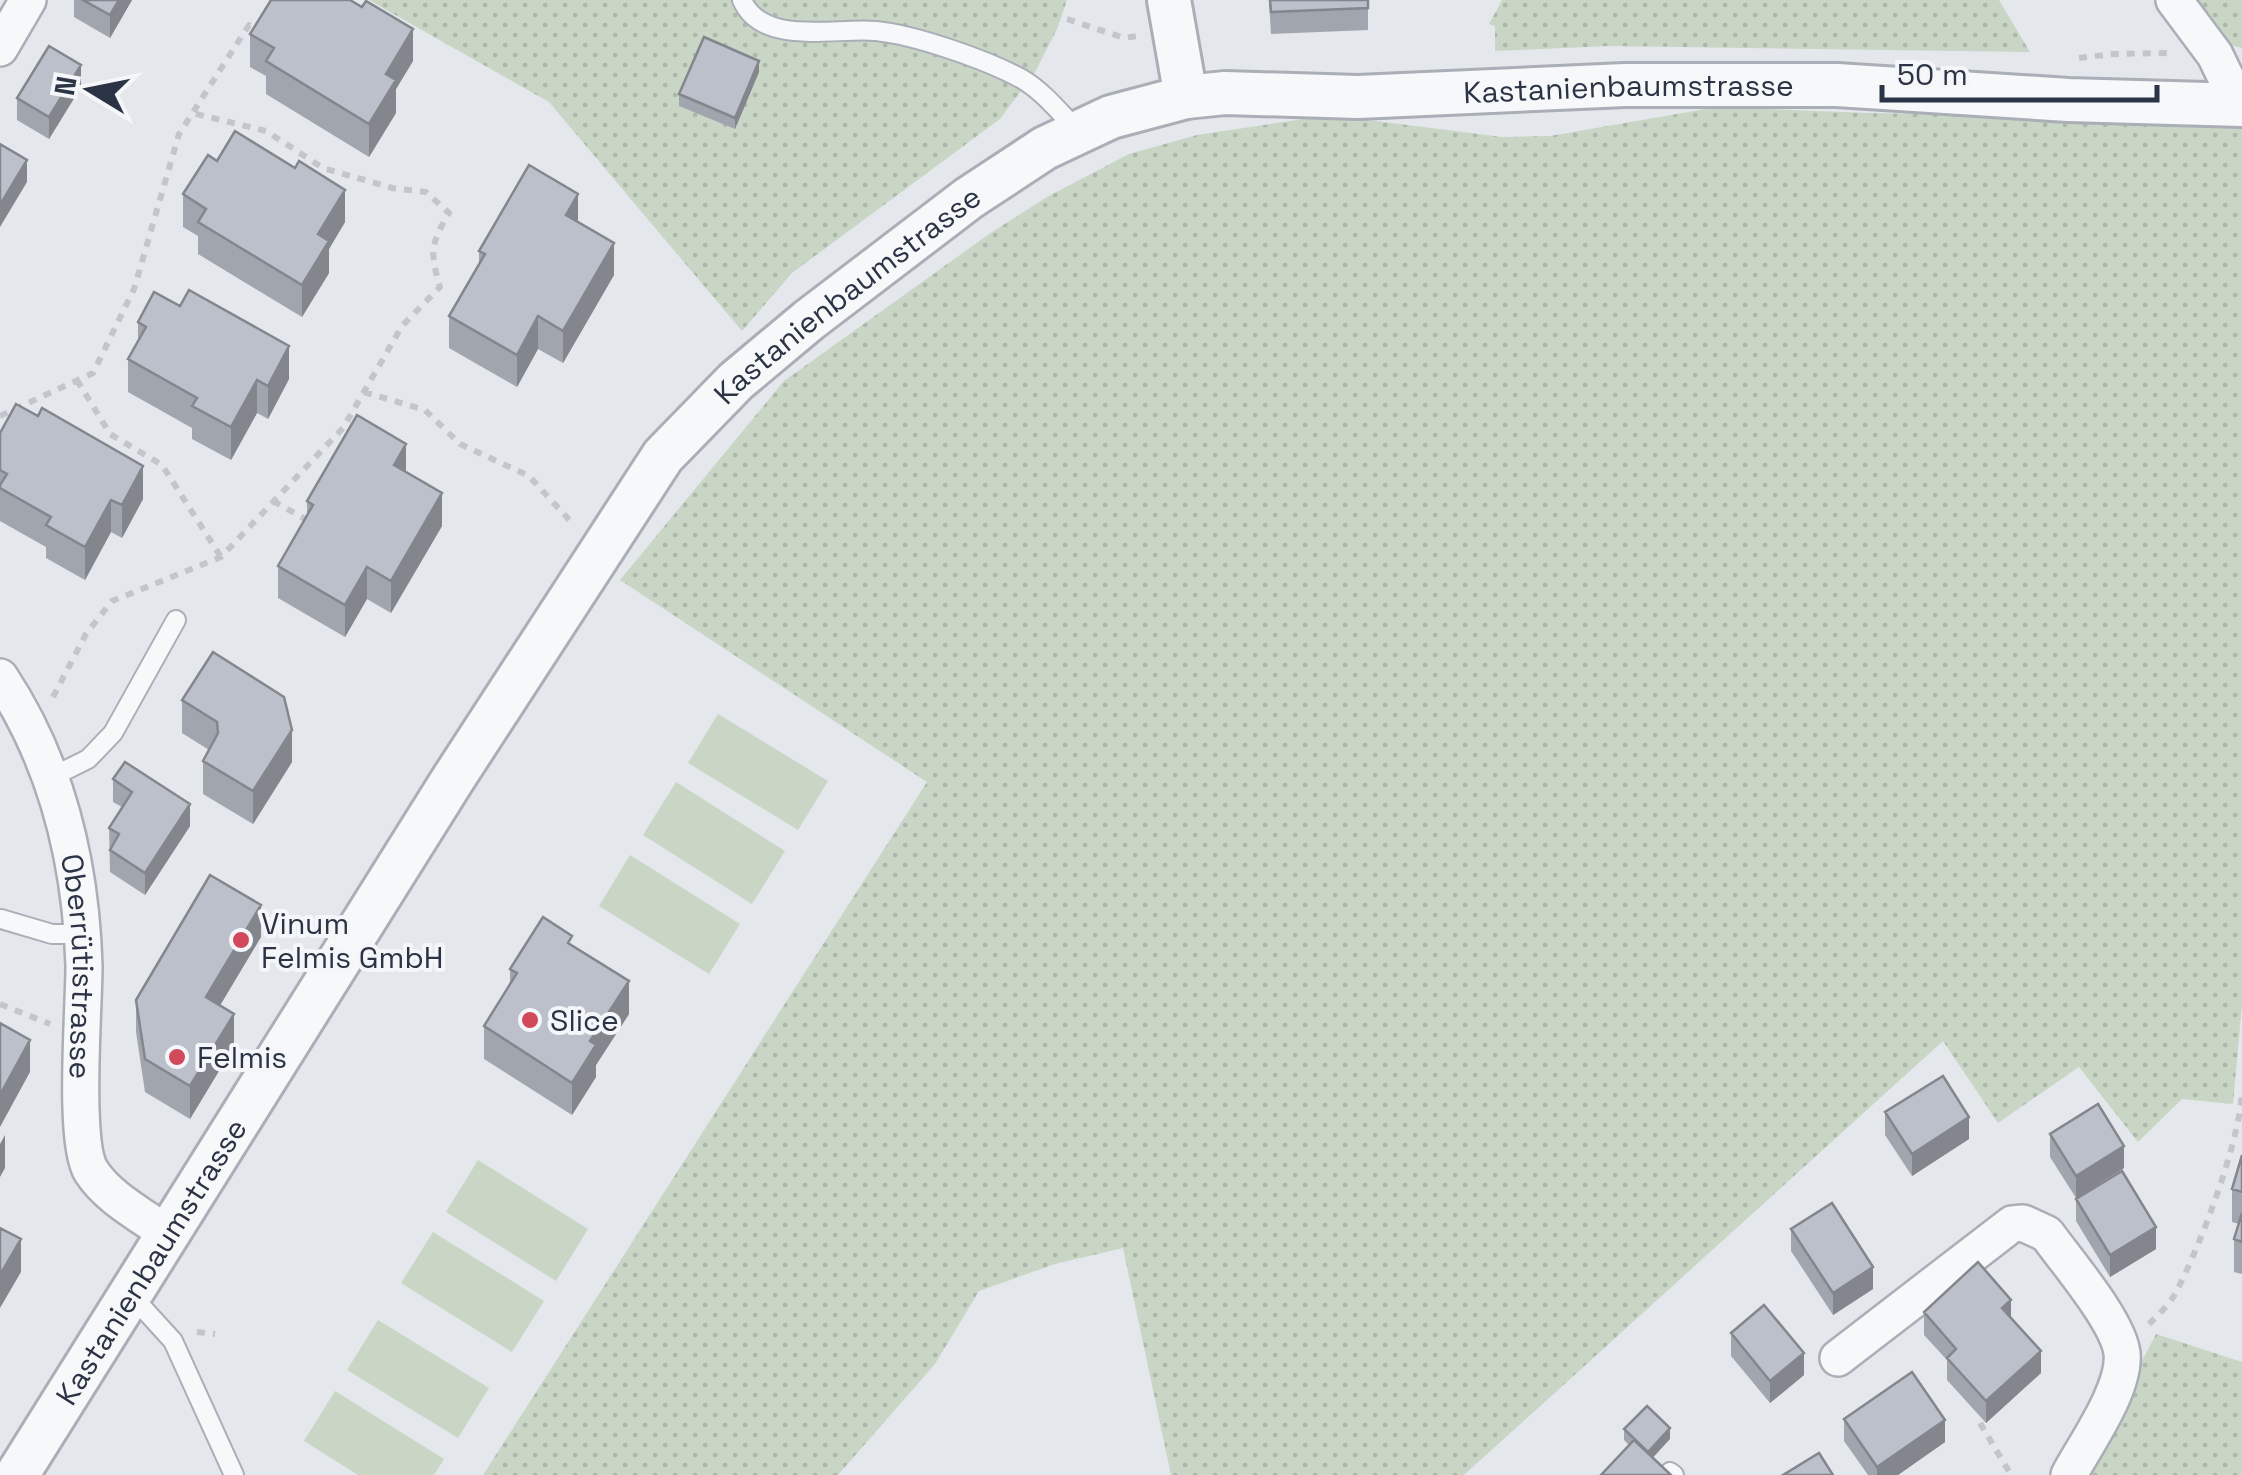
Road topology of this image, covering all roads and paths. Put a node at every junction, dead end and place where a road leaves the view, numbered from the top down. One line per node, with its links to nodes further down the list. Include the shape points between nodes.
1 (28, 0): 8 (street)
2 (742, 0): 12 (lane, via 762,24 785,30 879,31 951,50 1022,79)
3 (1169, 0): 9 (street)
4 (2174, 0): 10 (street, via 2216,56)
5 (1067, 19): 7 (path, via 1124,38)
6 (265, 35): 11 (path, via 249,24)
7 (1138, 36)
8 (0, 48)
9 (1186, 97): 10 (street, Kastanienbaumstrasse, via 1837,85); 12 (street, Kastanienbaumstrasse)
10 (2241, 105)
11 (192, 113): 13 (path, via 179,134 134,289 93,372); 14 (path, via 266,131 324,168 426,192 448,213 431,256 440,287 402,326)
12 (1079, 132): 29 (street, Kastanienbaumstrasse, via 969,198 809,320 736,381 663,456)
13 (77, 380): 15 (path); 19 (path, via 110,434 162,466)
14 (364, 392): 16 (path, via 343,428); 18 (path, via 425,410 460,444 529,476)
15 (0, 416)
16 (274, 501): 17 (path); 19 (path)
17 (310, 522)
18 (579, 530)
19 (221, 557): 22 (path, via 112,601 86,634)
20 (176, 620): 23 (lane, via 112,733 88,758)
21 (0, 677): 23 (street, Oberrütistrasse)
22 (45, 712)
23 (52, 777): 25 (street, Oberrütistrasse)
24 (0, 920): 25 (lane, via 52,934)
25 (82, 934): 29 (street, Oberrütistrasse, via 86,1157 103,1186)
26 (0, 1004): 27 (path)
27 (55, 1026)
28 (2242, 1091): 31 (path, via 2211,1208 2174,1297)
29 (168, 1234): 30 (street, Kastanienbaumstrasse)
30 (130, 1295): 34 (street, Kastanienbaumstrasse); 35 (lane, via 173,1341)
31 (2122, 1355): 32 (street, via 2114,1328 2047,1234 2023,1223 2012,1224); 37 (street, via 2116,1388)
32 (1838, 1358)
33 (1980, 1423): 36 (path)
34 (18, 1475)
35 (234, 1475)
36 (2011, 1475)
37 (2069, 1475)

